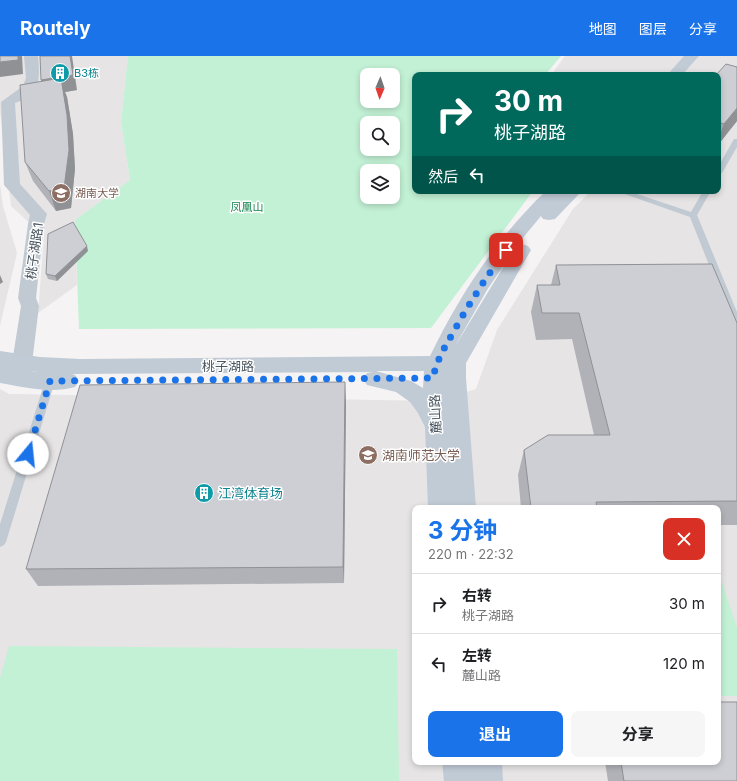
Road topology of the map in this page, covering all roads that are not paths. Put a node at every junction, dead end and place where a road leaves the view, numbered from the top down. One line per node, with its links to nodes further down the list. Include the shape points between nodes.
1 (31, 56): 6 (street, via 33,82 30,89 23,95)
2 (692, 56): 4 (main road)
3 (705, 56): 5 (main road)
4 (677, 72)
5 (693, 72)
6 (4, 102): 17 (street, 桃子湖路1, via 12,185 39,214)
7 (737, 141): 8 (lane)
8 (721, 168)
9 (552, 194): 15 (main road, via 520,230 478,288)
10 (571, 194): 18 (main road, via 534,231)
11 (629, 194): 13 (lane)
12 (705, 194): 13 (lane)
13 (693, 216): 14 (lane)
14 (737, 323)
15 (456, 326): 18 (main road); 19 (main road, via 430,350)
16 (0, 359): 17 (main road, 桃子湖路)
17 (22, 363): 19 (main road, 桃子湖路, via 80,367)
18 (445, 371): 19 (main road, 桃子湖路); 22 (main road, 麓山路); 24 (main road, 麓山路)
19 (369, 372): 21 (main road, 桃子湖路); 22 (main road, via 415,393 425,404)
20 (0, 375): 21 (main road, 桃子湖路)
21 (50, 381): 25 (lane)
22 (435, 427): 23 (main road, 麓山路)
23 (440, 505)
24 (464, 505)
25 (0, 542)
26 (457, 765): 28 (main road)
27 (487, 765): 29 (main road)
28 (459, 781)
29 (488, 781)

